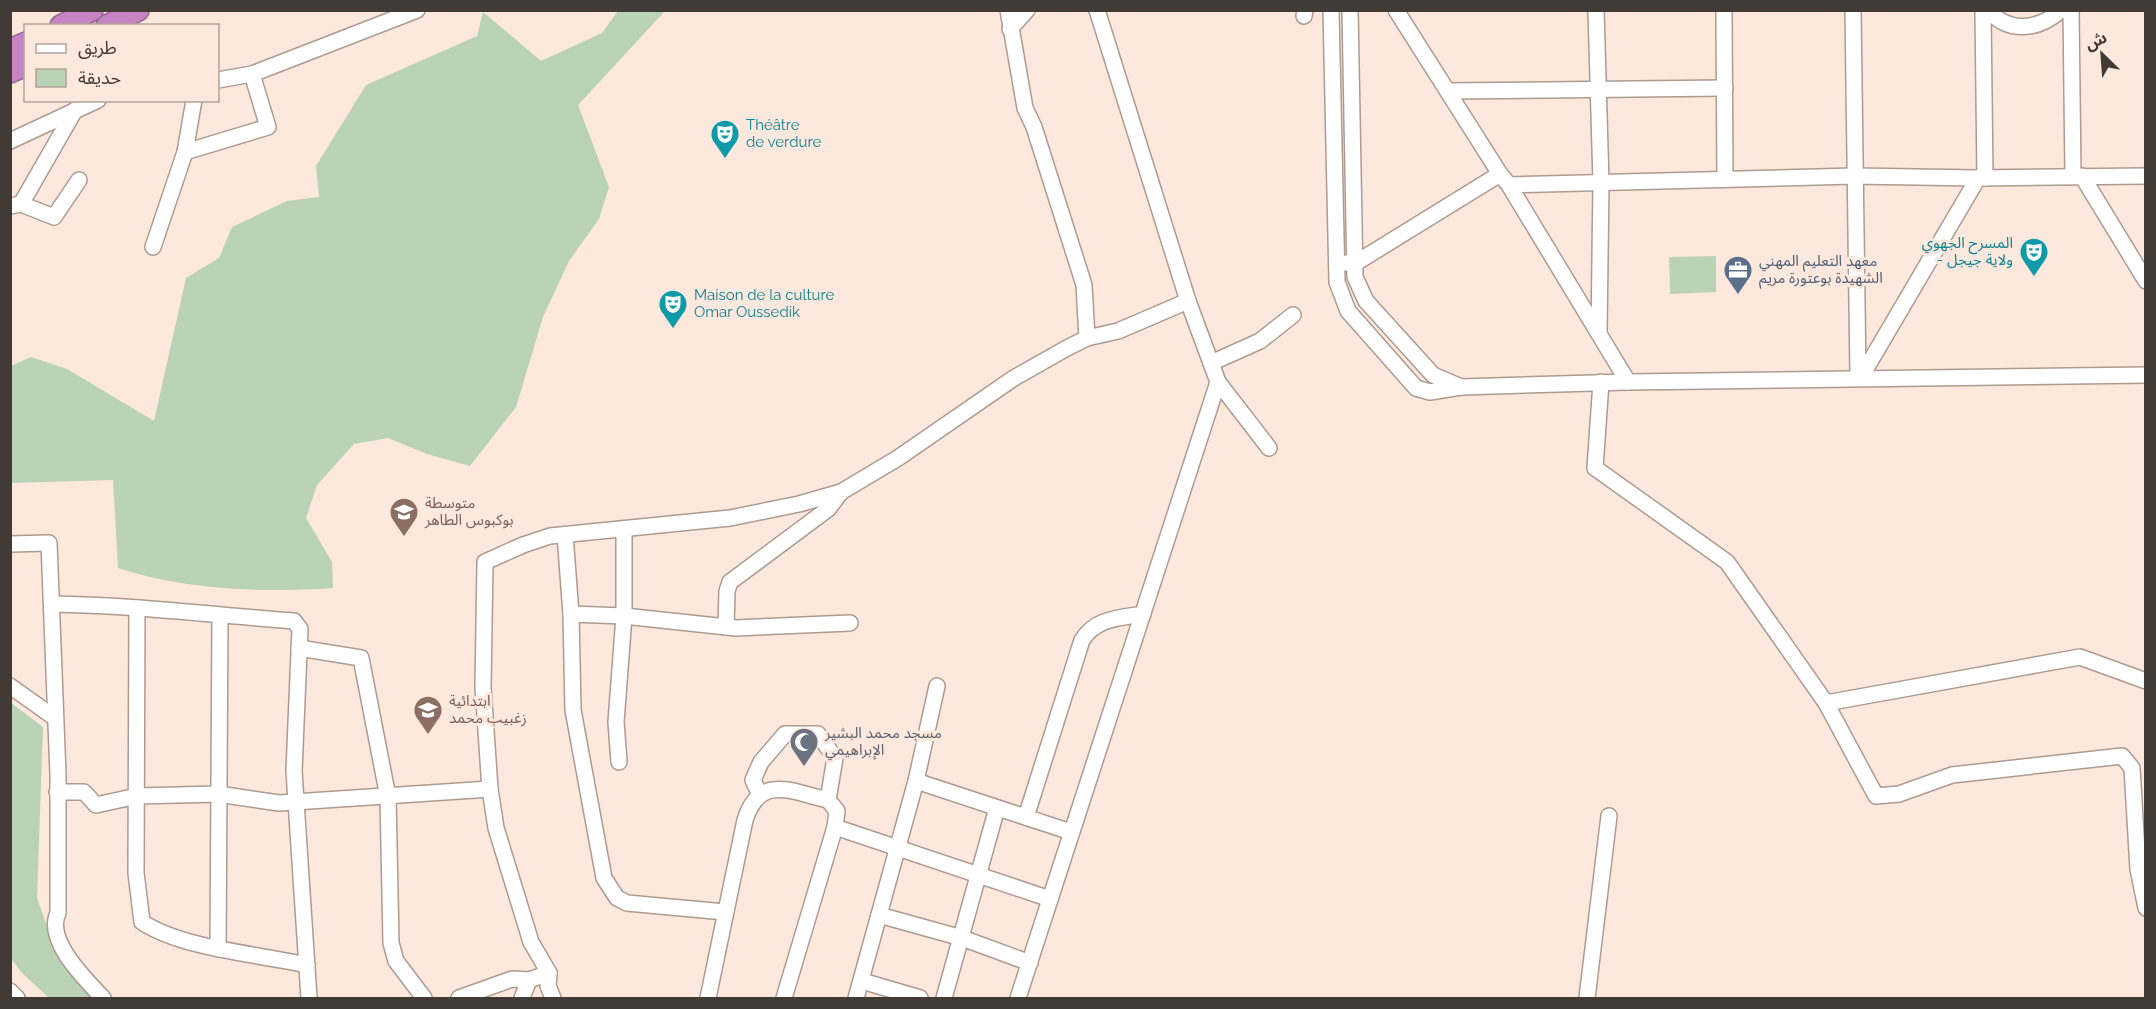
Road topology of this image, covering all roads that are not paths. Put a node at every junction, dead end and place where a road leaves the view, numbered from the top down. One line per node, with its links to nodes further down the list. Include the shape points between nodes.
1 (92, 10): 17 (highway)
2 (138, 10): 18 (highway)
3 (417, 10): 24 (street)
4 (1008, 10): 19 (street)
5 (1027, 10): 19 (street)
6 (1096, 10): 47 (street)
7 (1331, 10): 44 (street)
8 (1350, 10): 45 (street)
9 (1396, 10): 27 (street)
10 (1596, 10): 28 (street)
11 (1724, 10): 26 (street)
12 (1853, 10): 34 (street)
13 (1983, 10): 37 (street)
14 (1988, 10): 15 (street, via 2003,23 2019,27 2051,20)
15 (2061, 10)
16 (2071, 10): 35 (street)
17 (65, 24)
18 (111, 24)
19 (1010, 29): 50 (street, via 1025,108 1084,285)
20 (24, 44): 21 (highway)
21 (10, 50)
22 (24, 66): 23 (highway)
23 (10, 72)
24 (252, 74): 25 (street); 33 (street, via 268,127)
25 (219, 80)
26 (1725, 88): 28 (street); 39 (street)
27 (1449, 91): 28 (street); 38 (street)
28 (1598, 91): 41 (street)
29 (93, 102): 31 (street)
30 (194, 102): 33 (street)
31 (75, 110): 32 (street); 42 (street)
32 (10, 141)
33 (185, 152): 43 (street)
34 (1854, 176): 37 (street); 39 (street); 53 (street)
35 (2078, 176): 36 (street); 37 (street); 46 (street)
36 (2145, 176)
37 (1982, 178): 53 (street)
38 (1504, 179): 41 (street); 45 (street); 49 (street)
39 (1725, 179): 41 (street)
40 (79, 180): 42 (street, via 54,217)
41 (1601, 183): 49 (street)
42 (16, 205)
43 (153, 247)
44 (1337, 263): 45 (street); 57 (street, via 1337,282 1348,311 1416,388 1430,392)
45 (1354, 264): 57 (street, via 1355,277 1366,301 1433,375)
46 (2145, 281)
47 (1188, 301): 50 (street, via 1118,331); 51 (street)
48 (1293, 315): 51 (street, via 1260,341)
49 (1599, 333): 56 (street)
50 (1087, 338): 59 (street, via 1014,378)
51 (1211, 363): 54 (street)
52 (2145, 375): 53 (street)
53 (1859, 377): 56 (street)
54 (1218, 381): 58 (street); 66 (street)
55 (1601, 382): 56 (street); 57 (street); 75 (street, via 1596,468 1727,562)
56 (1628, 382)
57 (1461, 387)
58 (1269, 448)
59 (841, 492): 60 (street, via 730,518); 70 (street, via 828,509 730,582)
60 (624, 529): 61 (street); 68 (street)
61 (565, 535): 65 (street); 80 (street, via 531,542 485,561 483,687)
62 (10, 544): 63 (street, via 49,543)
63 (52, 604): 64 (street); 76 (street)
64 (137, 608): 67 (street); 83 (street)
65 (571, 614): 68 (street); 96 (street, via 573,710 604,878 617,898 627,903)
66 (1143, 614): 89 (street, via 1101,621 1082,640); 91 (street)
67 (220, 616): 71 (street, via 294,621 302,635); 82 (street)
68 (624, 616): 70 (street); 77 (street, via 616,722)
69 (850, 623): 70 (street)
70 (726, 627)
71 (299, 648): 84 (street, via 361,658); 86 (street)
72 (2145, 681): 75 (street, via 2080,657)
73 (10, 686): 76 (street)
74 (937, 686): 78 (street)
75 (1826, 703): 95 (street, via 1876,796 1899,794 1952,775 2122,756 2132,768 2138,869)
76 (55, 718): 81 (street)
77 (619, 762)
78 (916, 781): 87 (street); 92 (street)
79 (761, 787): 85 (street); 85 (street, via 761,762 785,734 818,734 835,758); 96 (street, via 749,806)
80 (490, 789): 84 (street); 102 (street, via 508,876 531,942)
81 (57, 792): 83 (street, via 84,792 96,805); 107 (street, via 58,913 54,931 77,970)
82 (219, 794): 83 (street); 86 (street); 99 (street)
83 (137, 796): 99 (street, via 136,873 142,922)
84 (388, 797): 86 (street); 109 (street, via 391,943 396,961)
85 (828, 800): 90 (street, via 837,811)
86 (295, 802): 101 (street)
87 (997, 808): 89 (street); 93 (street)
88 (1609, 816): 119 (street)
89 (1026, 817): 91 (street)
90 (835, 827): 92 (street); 114 (street)
91 (1071, 832): 94 (street)
92 (897, 848): 93 (street); 97 (street)
93 (980, 876): 94 (street); 98 (street)
94 (1050, 899): 100 (street)
95 (2145, 908)
96 (725, 912): 113 (street)
97 (879, 915): 98 (street); 104 (street)
98 (962, 938): 100 (street); 117 (street)
99 (218, 949): 101 (street)
100 (1029, 963): 118 (street)
101 (307, 965): 108 (street)
102 (549, 973): 103 (street); 112 (street)
103 (529, 980): 110 (street, via 512,979); 111 (street)
104 (862, 981): 115 (street); 116 (street)
105 (10, 991): 106 (street)
106 (17, 999)
107 (103, 999)
108 (309, 999)
109 (424, 999)
110 (459, 999)
111 (522, 999)
112 (553, 999)
113 (708, 999)
114 (784, 999)
115 (856, 999)
116 (920, 999)
117 (944, 999)
118 (1018, 999)
119 (1587, 999)

